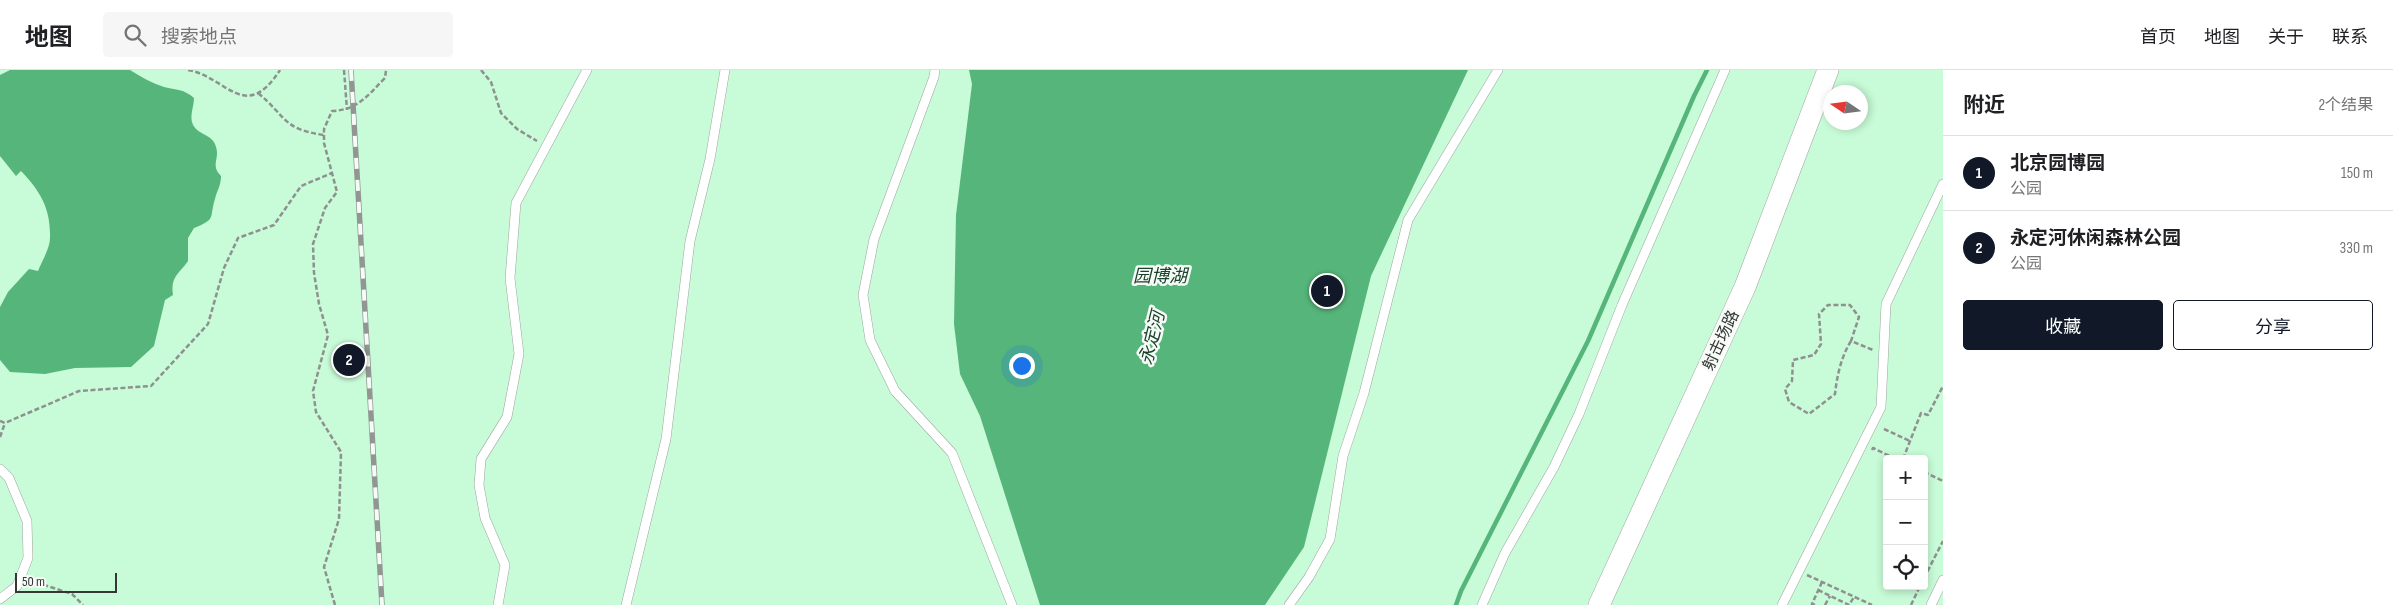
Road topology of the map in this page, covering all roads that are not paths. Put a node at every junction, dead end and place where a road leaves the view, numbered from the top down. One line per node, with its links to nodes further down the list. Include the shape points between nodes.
1 (586, 70): 11 (lane, via 516,203 510,278 519,354 507,416 481,459 479,485 485,518 505,565)
2 (725, 70): 12 (lane, via 710,159 690,241 666,439)
3 (935, 70): 13 (lane, via 874,239 863,295 870,340 895,391 952,453)
4 (1498, 70): 14 (lane, via 1408,220 1364,393 1343,456 1330,539)
5 (1725, 70): 15 (lane, via 1626,296 1579,414 1554,467 1505,553)
6 (1828, 70): 16 (street, 射击场路, via 1745,288)
7 (1943, 184): 17 (lane, via 1886,304 1881,408)
8 (0, 469): 10 (lane, via 9,478 27,520 28,558 17,586)
9 (1943, 580): 18 (lane)
10 (0, 599)
11 (498, 605)
12 (626, 605)
13 (1012, 605)
14 (1289, 605)
15 (1482, 605)
16 (1599, 605)
17 (1782, 605)
18 (1931, 605)

